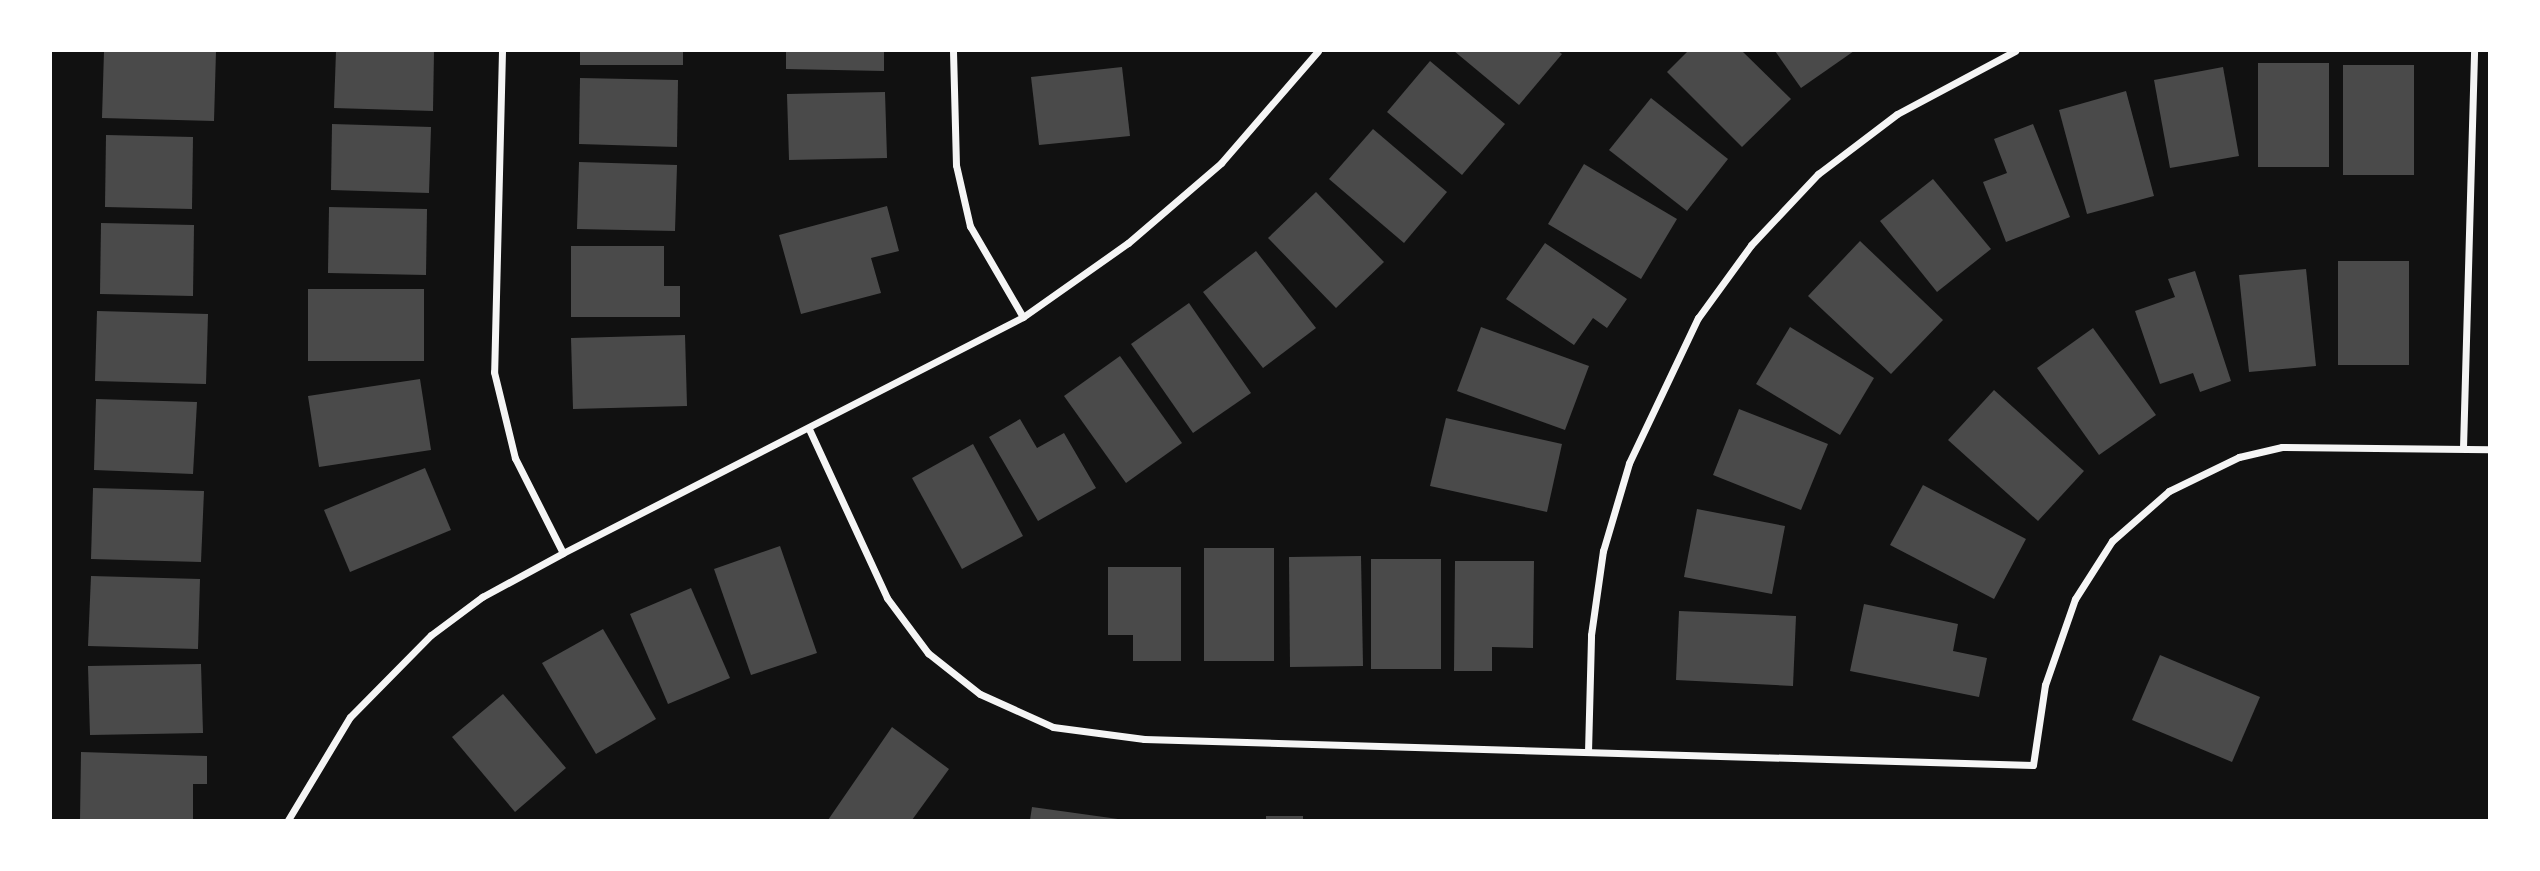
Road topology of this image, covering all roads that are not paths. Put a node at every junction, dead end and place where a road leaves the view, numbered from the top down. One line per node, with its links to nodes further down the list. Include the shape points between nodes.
1 (502, 51): 10 (street, via 494,372 515,458)
2 (953, 51): 6 (street, via 954,141 967,215 982,254)
3 (1318, 51): 6 (street, via 1221,163 1128,243)
4 (2015, 51): 11 (street, via 1897,114 1818,174 1751,245 1698,318 1629,463 1609,530 1591,635)
5 (2474, 51): 8 (street)
6 (1023, 317): 7 (street)
7 (809, 429): 10 (street); 11 (street, via 870,565 905,624 955,675 1016,712 1053,727 1144,739)
8 (2463, 448): 9 (street); 11 (street, via 2282,447 2239,457 2169,491 2112,541 2076,599 2045,685 2033,765)
9 (2489, 449)
10 (564, 553): 12 (street, via 482,597 387,675 315,766)
11 (1588, 752)
12 (288, 820)

